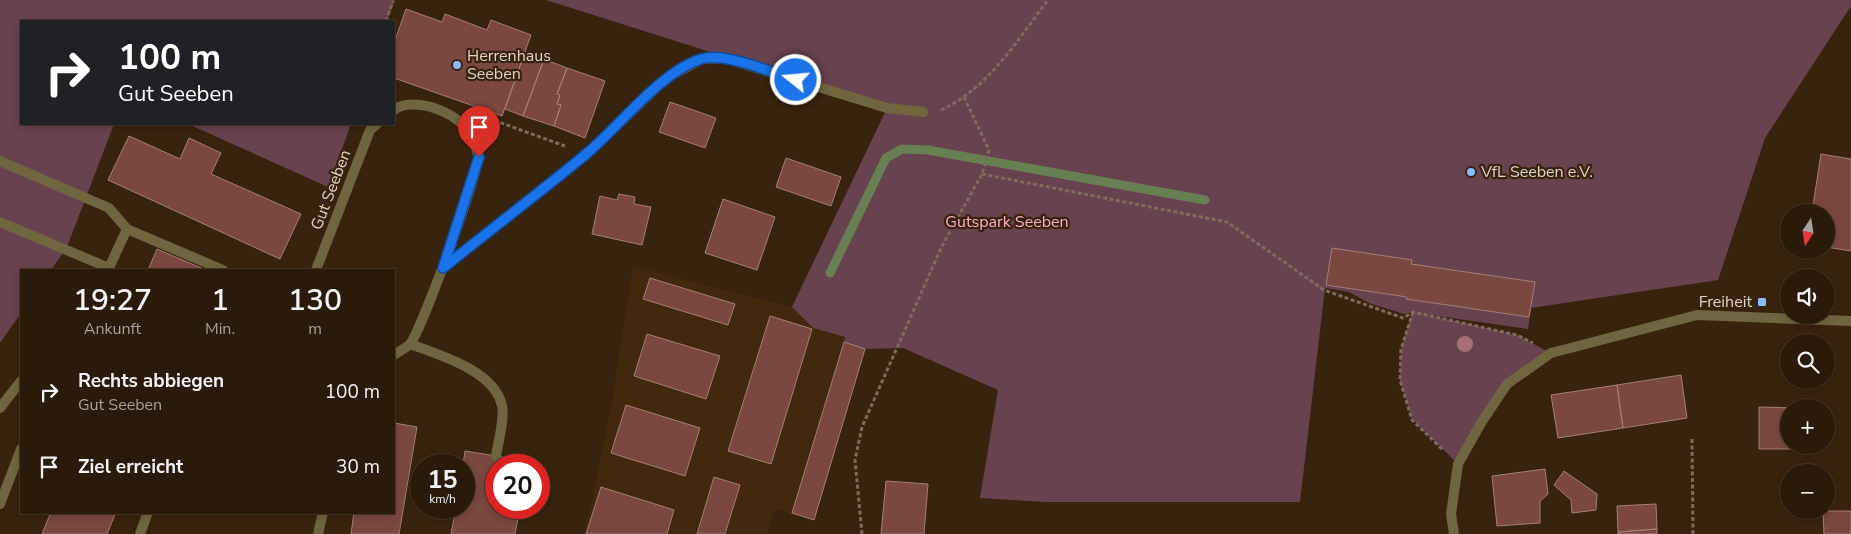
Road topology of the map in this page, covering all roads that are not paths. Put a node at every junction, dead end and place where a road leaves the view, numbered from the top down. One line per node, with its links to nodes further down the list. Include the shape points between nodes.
1 (395, 109): 7 (street, via 423,104 452,114 469,131 479,157)
2 (923, 112): 7 (street, via 887,108 724,58 702,59 668,77 587,154)
3 (376, 125): 10 (street, Gut Seeben, via 370,130)
4 (0, 161): 6 (street, via 109,208)
5 (0, 222): 8 (street)
6 (127, 229): 8 (street); 9 (street)
7 (443, 268): 12 (street)
8 (108, 269)
9 (221, 269)
10 (316, 269)
11 (1851, 320): 23 (street, via 1696,315 1551,353 1507,384 1458,464 1451,514)
12 (410, 344): 13 (street); 17 (street, via 451,360 491,383 503,406)
13 (395, 354)
14 (20, 382): 15 (street)
15 (0, 408)
16 (20, 452): 18 (street)
17 (496, 454)
18 (0, 504)
19 (147, 514): 21 (street)
20 (322, 514): 22 (street)
21 (140, 534)
22 (318, 534)
23 (1454, 534)

